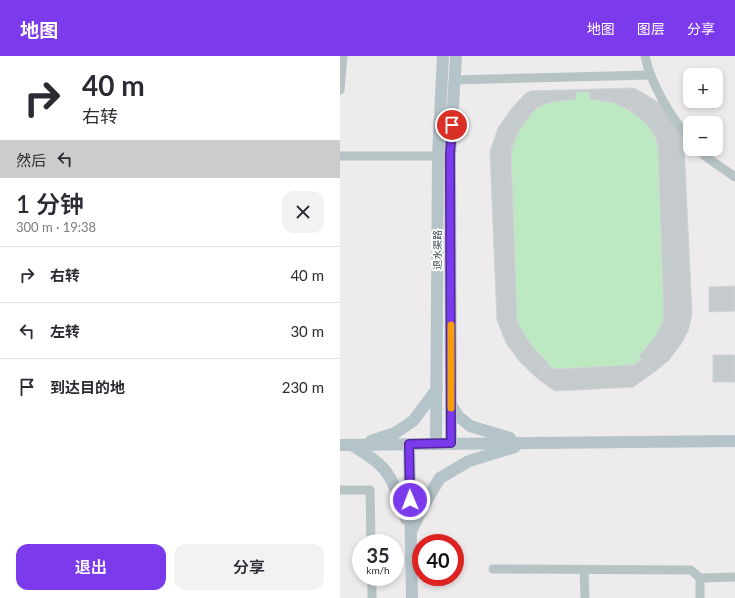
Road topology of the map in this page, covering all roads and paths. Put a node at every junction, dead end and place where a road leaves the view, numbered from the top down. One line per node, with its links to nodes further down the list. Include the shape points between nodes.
1 (343, 56): 7 (street)
2 (443, 56): 10 (main road, 退水渠路)
3 (456, 56): 6 (main road)
4 (644, 56): 5 (street)
5 (650, 75): 6 (street); 8 (street)
6 (454, 80): 14 (main road, via 450,155)
7 (340, 90)
8 (683, 129)
9 (340, 156): 10 (street)
10 (438, 156): 13 (main road, 退水渠路)
11 (705, 156): 12 (street)
12 (735, 177)
13 (437, 389): 19 (main road, 退水渠路); 20 (main road, via 408,425 378,439)
14 (451, 404): 16 (main road); 17 (main road, via 458,416 470,426)
15 (735, 441): 17 (main road)
16 (451, 443): 17 (main road); 19 (main road)
17 (531, 443): 22 (main road, via 469,461 440,478)
18 (409, 444): 19 (main road); 20 (main road); 22 (main road)
19 (436, 444)
20 (346, 445): 22 (main road, via 377,462 384,469 401,504)
21 (340, 490): 23 (street, via 370,490)
22 (410, 531): 30 (main road)
23 (371, 534)
24 (493, 569): 25 (street)
25 (584, 570): 27 (street, via 691,570); 31 (street)
26 (735, 577): 27 (street)
27 (700, 578): 32 (street)
28 (372, 586): 29 (street)
29 (372, 598)
30 (412, 598)
31 (585, 598)
32 (700, 598)

